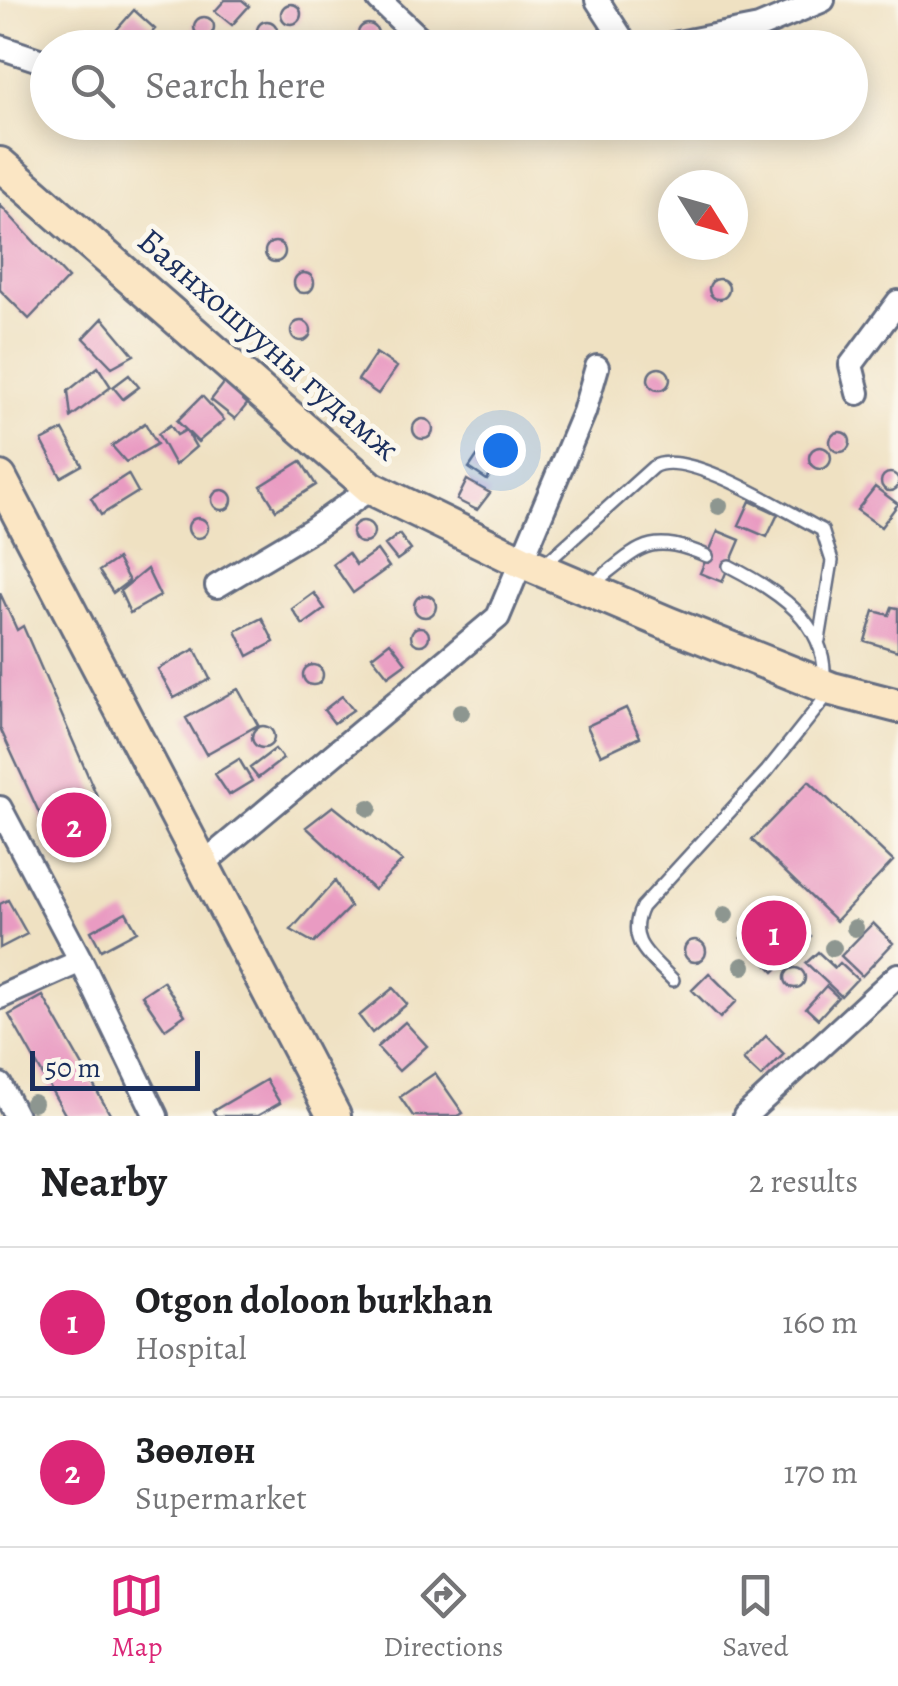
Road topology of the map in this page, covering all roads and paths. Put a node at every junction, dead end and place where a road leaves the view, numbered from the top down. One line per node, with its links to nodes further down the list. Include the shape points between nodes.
1 (379, 0): 4 (street)
2 (597, 0): 5 (street)
3 (823, 0): 6 (street)
4 (411, 30)
5 (616, 30)
6 (739, 30)
7 (0, 47): 8 (street)
8 (30, 57)
9 (0, 164): 14 (main road, Баянхошууны гудамж)
10 (898, 302): 12 (street, via 851,366)
11 (597, 368): 16 (street)
12 (858, 393)
13 (0, 478): 24 (main road)
14 (371, 488): 16 (main road, Баянхошууны гудамж); 18 (street)
15 (707, 556): 19 (lane, via 656,542)
16 (530, 565): 19 (main road, Баянхошууны гудамж); 20 (lane, via 653,467 664,460 690,463 822,530 832,561); 24 (street, via 498,617)
17 (729, 566): 20 (lane, via 771,588)
18 (218, 586)
19 (587, 589): 21 (main road, Баянхошууны гудамж)
20 (819, 640): 21 (lane)
21 (828, 687): 22 (main road, Баянхошууны гудамж); 27 (lane, via 767,771 642,907 635,940)
22 (898, 706)
23 (0, 808): 25 (street)
24 (204, 863): 32 (main road)
25 (81, 961): 28 (street); 31 (street)
26 (898, 975): 33 (street)
27 (672, 980)
28 (0, 997)
29 (0, 1085): 30 (street)
30 (16, 1116)
31 (156, 1116)
32 (334, 1116)
33 (745, 1116)

